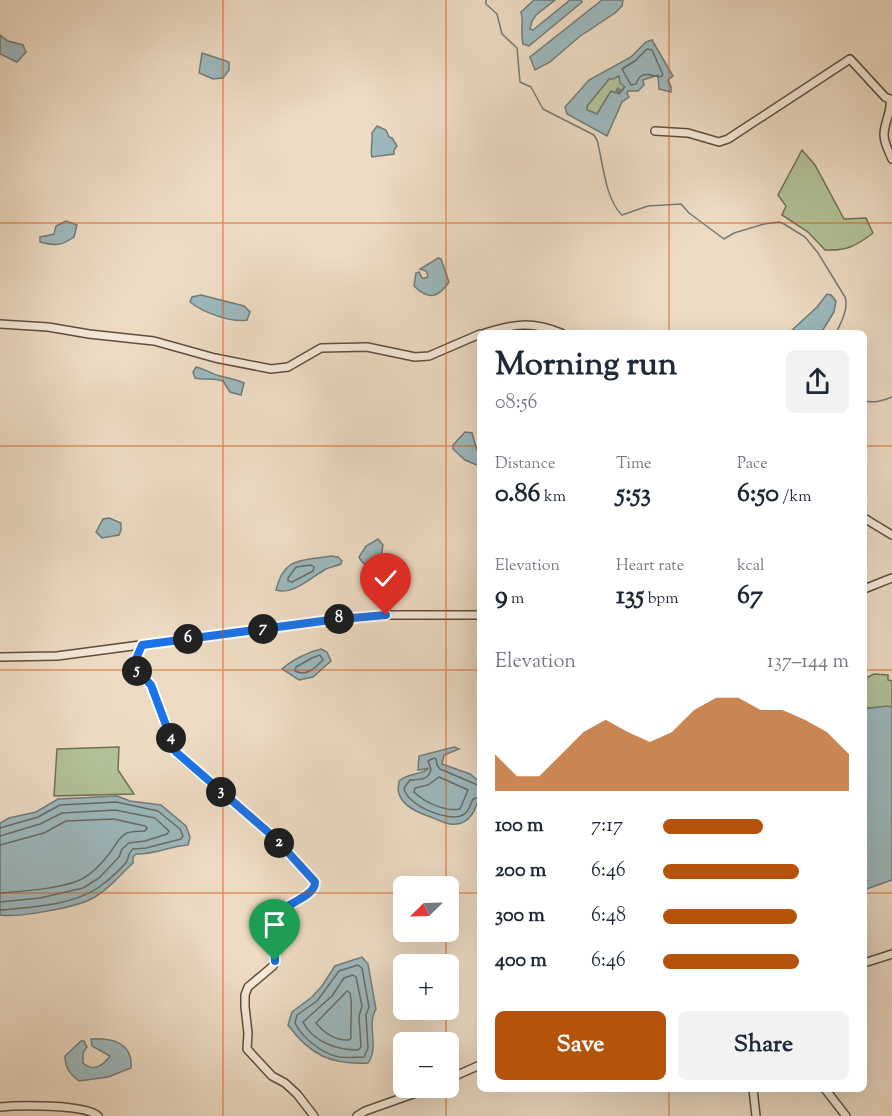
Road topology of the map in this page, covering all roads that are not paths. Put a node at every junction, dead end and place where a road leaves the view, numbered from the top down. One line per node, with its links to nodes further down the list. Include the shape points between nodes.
1 (891, 100): 2 (street, via 850,59 728,139 719,142); 3 (street, via 884,135)
2 (655, 131)
3 (892, 159)
4 (0, 324): 7 (street, via 154,341 271,369 288,367 321,348 367,347 415,357 429,356)
5 (496, 330): 6 (street, via 523,324)
6 (552, 330)
7 (477, 335)
8 (867, 520): 9 (street)
9 (892, 536)
10 (892, 578): 11 (street)
11 (867, 588)
12 (477, 615): 13 (street, via 341,619)
13 (142, 645): 14 (street, via 57,656); 24 (street, via 133,666 151,685 176,752 276,839 315,882 311,892 278,914 274,923 273,966 248,987 244,1007 247,1049 272,1076 297,1094)
14 (0, 657)
15 (892, 954): 16 (street)
16 (867, 962)
17 (477, 1066): 18 (street)
18 (459, 1074)
19 (753, 1092): 26 (street)
20 (827, 1092): 27 (street)
21 (402, 1098): 25 (street)
22 (0, 1107): 23 (street, via 73,1108)
23 (98, 1116)
24 (314, 1116)
25 (357, 1116)
26 (756, 1116)
27 (846, 1116)

